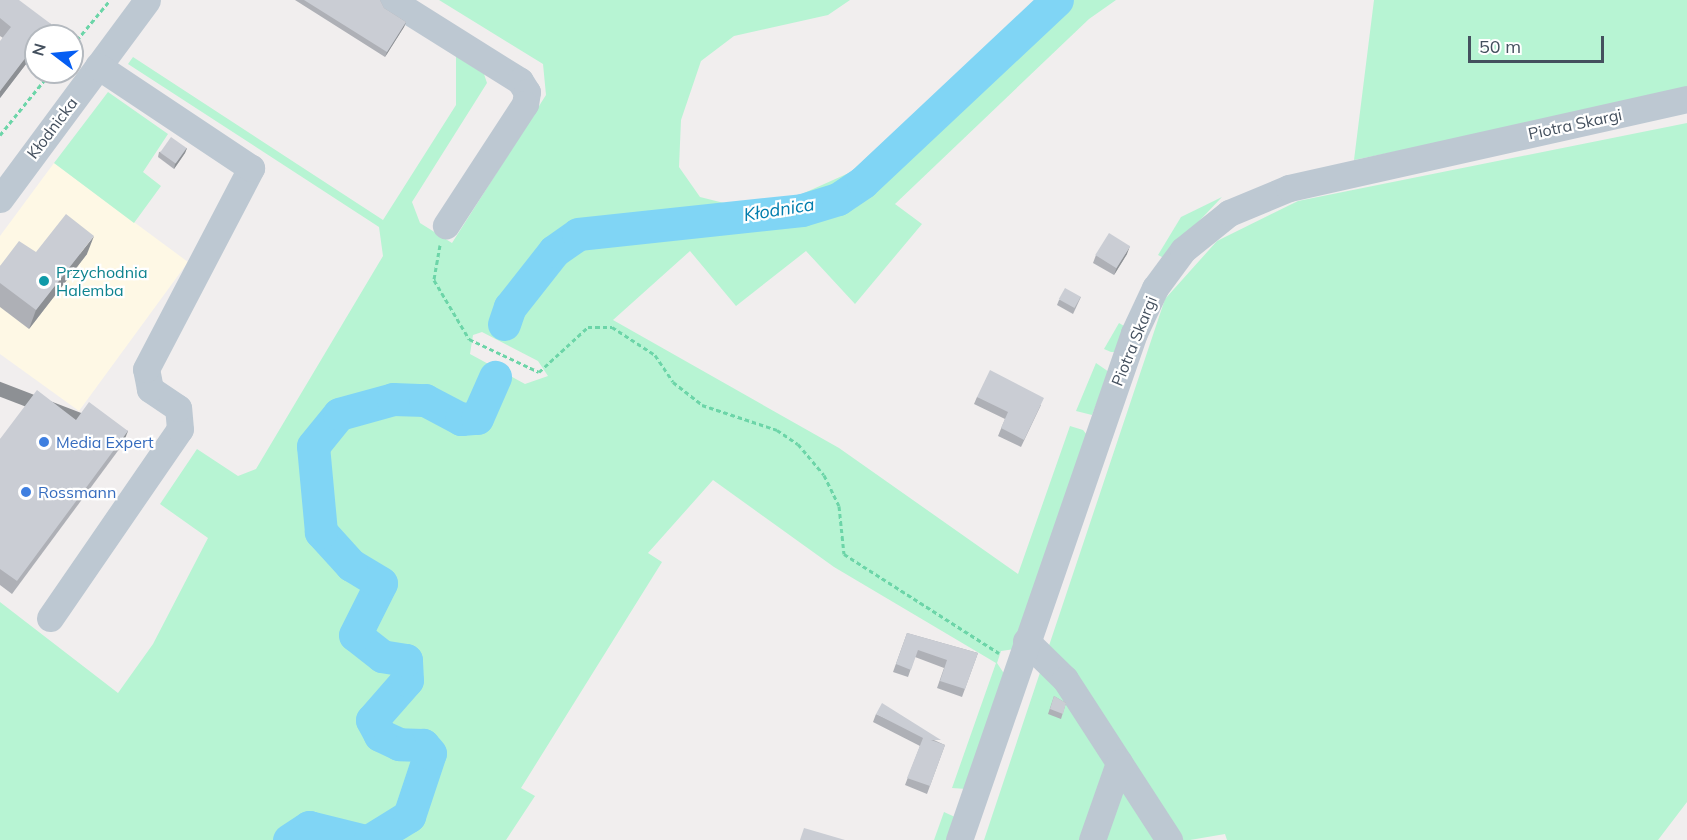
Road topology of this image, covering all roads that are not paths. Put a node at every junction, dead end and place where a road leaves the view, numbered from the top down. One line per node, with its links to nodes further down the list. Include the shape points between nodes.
1 (147, 0): 3 (street, Kłodnicka)
2 (391, 0): 6 (street, via 520,81 526,92 525,104)
3 (98, 66): 5 (street, Kłodnicka); 7 (street, via 251,168 146,369 150,389 178,408 180,429)
4 (1687, 99): 8 (street, Piotra Skargi, via 1289,188 1241,207 1204,231 1173,262 1146,303)
5 (0, 199)
6 (446, 225)
7 (50, 618)
8 (1026, 641): 9 (street, via 1065,680); 10 (street, Piotra Skargi)
9 (1119, 763): 11 (street); 12 (street)
10 (959, 840)
11 (1092, 840)
12 (1168, 840)

